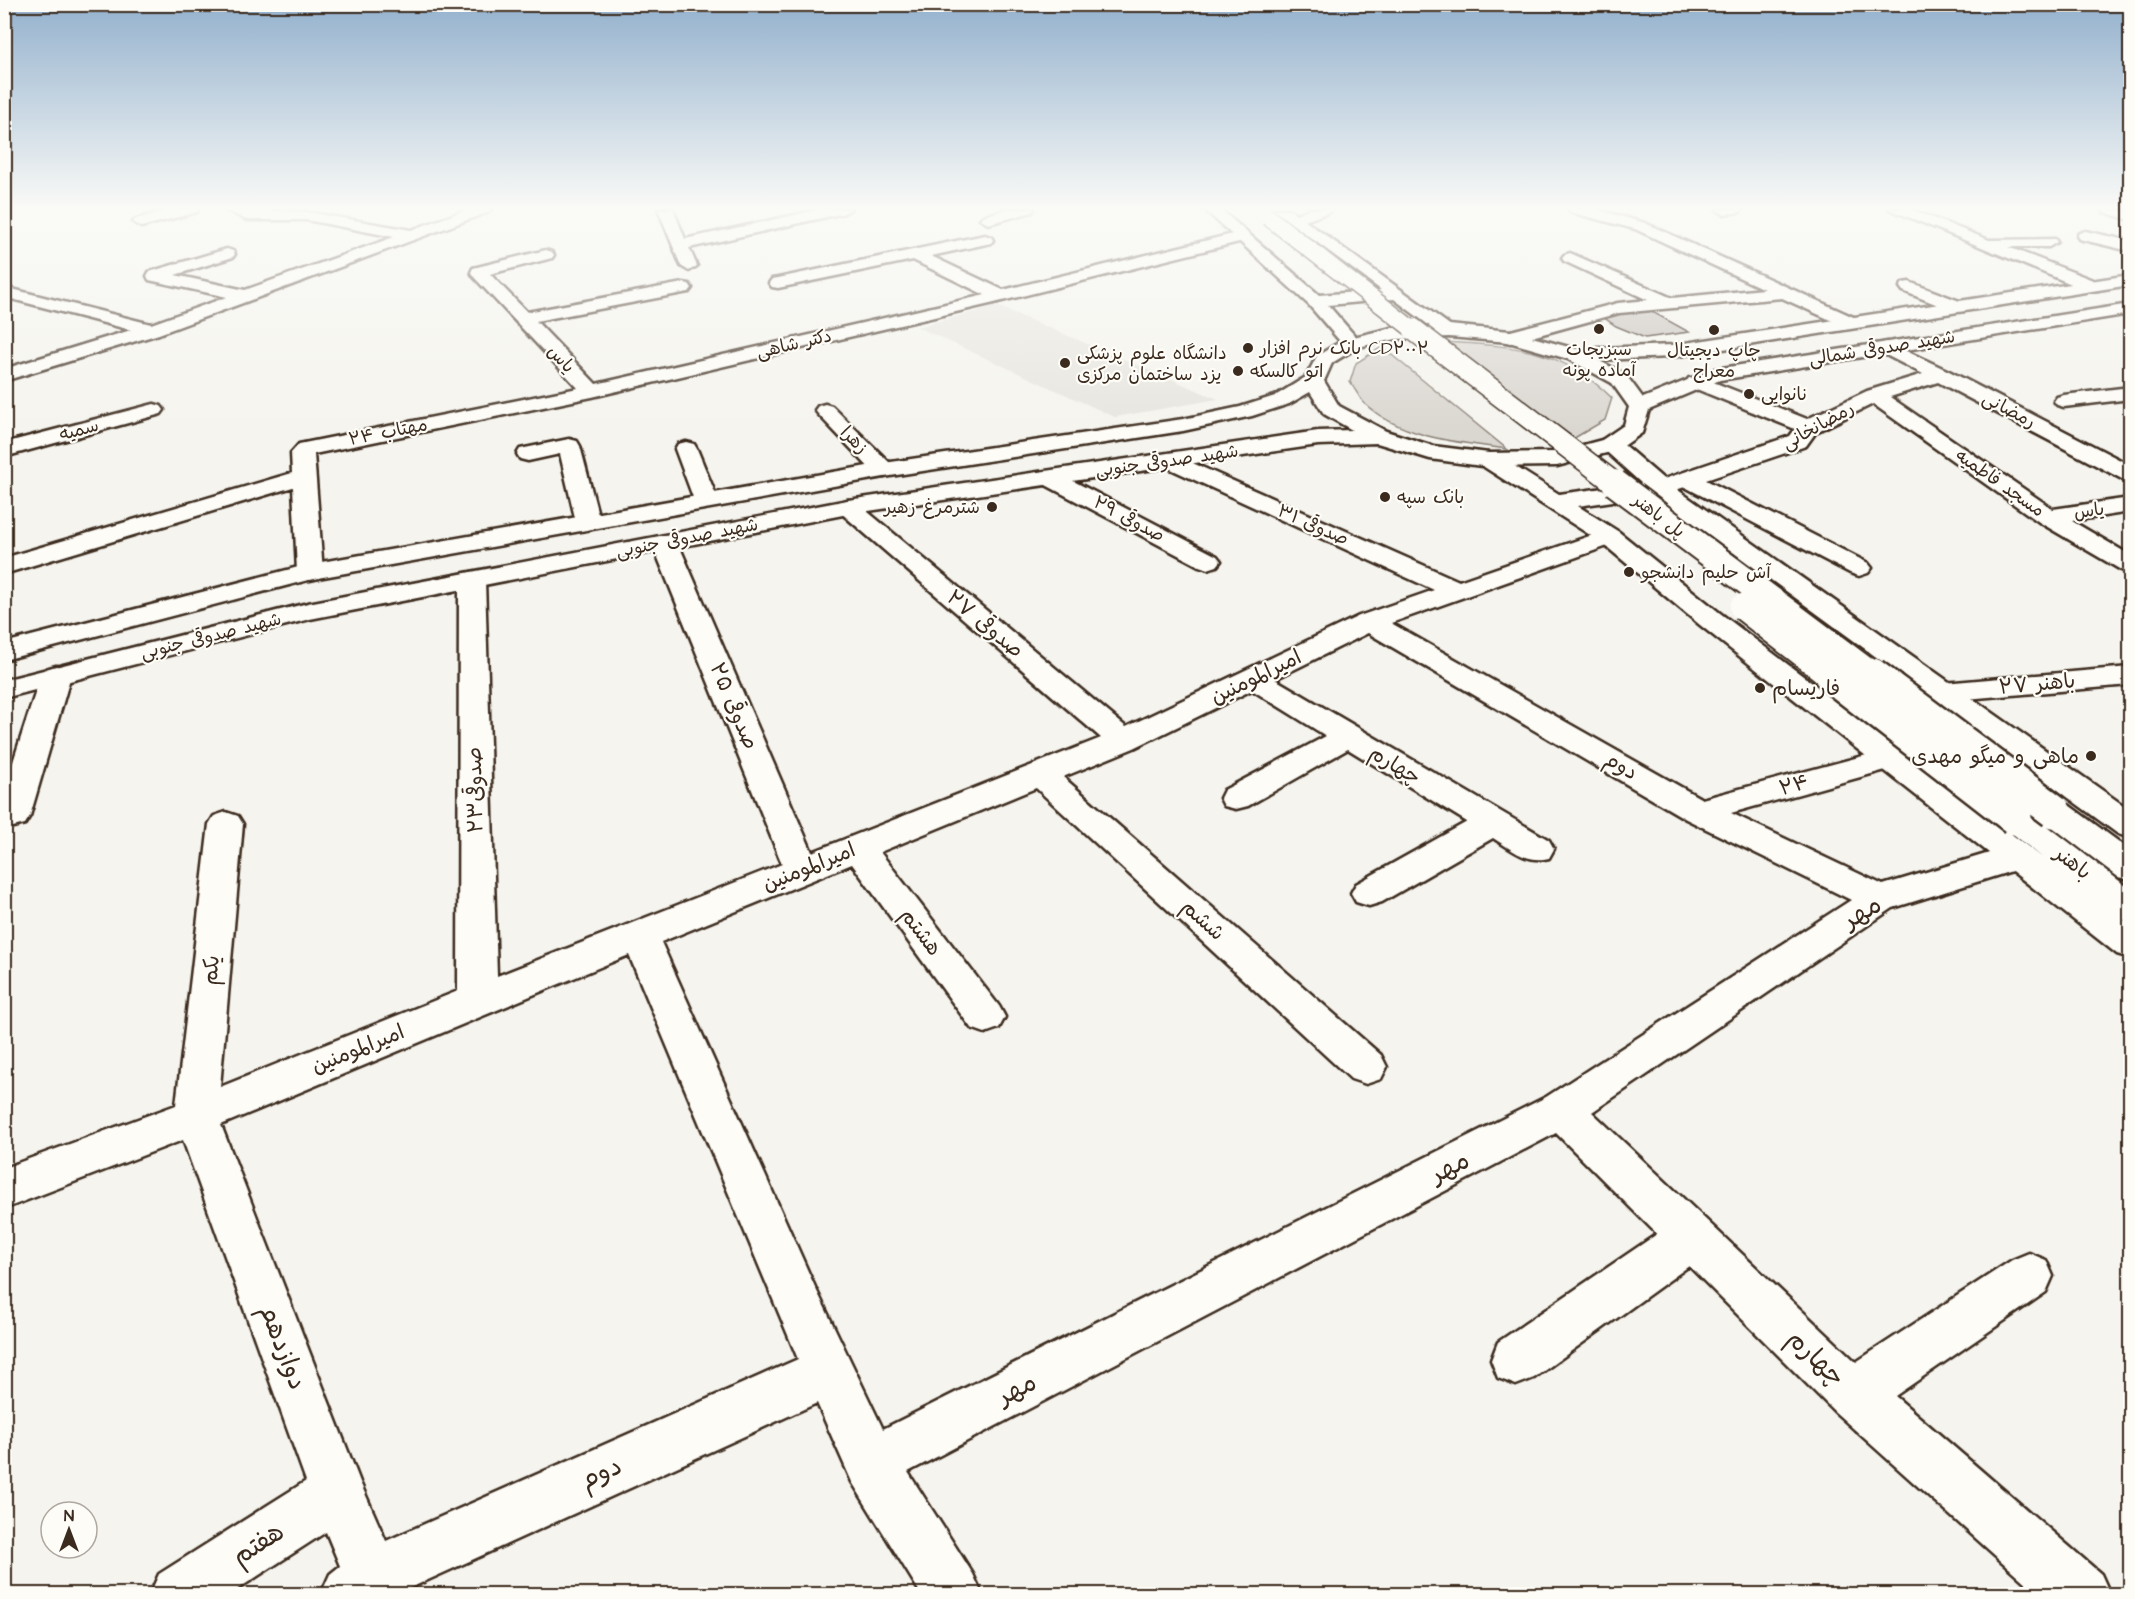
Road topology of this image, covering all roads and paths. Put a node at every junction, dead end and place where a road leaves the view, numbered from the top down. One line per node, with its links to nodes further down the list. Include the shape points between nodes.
1 (191, 284): 20 (street)
2 (282, 284): 20 (street)
3 (490, 284): 26 (street, یاس)
4 (976, 284): 21 (street)
5 (1043, 284): 21 (street, دکتر شاهی)
6 (1303, 284): 22 (street)
7 (1339, 284): 95 (street, پل باهنر, bridge)
8 (1347, 284): 90 (street, پل باهنر, bridge)
9 (1382, 284): 19 (street)
10 (1627, 284): 23 (street)
11 (1768, 284): 18 (street)
12 (2086, 284): 14 (street)
13 (2107, 284): 14 (street, شهید صدوقی شمالی)
14 (2092, 286): 24 (street, شهید صدوقی شمالی)
15 (1909, 287): 24 (street)
16 (683, 288): 26 (street)
17 (4, 292): 28 (street)
18 (1787, 292): 23 (street); 27 (street)
19 (1397, 294): 22 (street); 29 (street)
20 (249, 296): 28 (street)
21 (1002, 296): 39 (street, دکتر شاهی)
22 (1315, 301): 31 (street)
23 (1670, 303): 30 (street, via 1618,308)
24 (1959, 307): 27 (street, شهید صدوقی شمالی)
25 (2130, 309): 32 (street, شهید صدوقی شمالی)
26 (523, 318): 39 (street, یاس)
27 (1852, 323): 33 (street, شهید صدوقی شمالی)
28 (152, 330): 35 (street)
29 (1449, 331): 30 (street); 31 (street, via 1396,333)
30 (1510, 337): 34 (street)
31 (1352, 343): 38 (street, via 1324,360)
32 (1887, 348): 36 (street, رمضانی); 37 (street, شهید صدوقی شمالی)
33 (1672, 351): 34 (street, شهید صدوقی شمالی); 37 (street, via 1672,362)
34 (1575, 355): 43 (street, via 1619,379)
35 (4, 375)
36 (1942, 375): 41 (street, رمضانخانی); 57 (street, رمضانی)
37 (1706, 378): 43 (street, شهید صدوقی شمالی); 47 (street)
38 (1314, 381): 46 (street, شهید صدوقی جنوبی, via 1282,400); 48 (street, via 1331,410)
39 (592, 391): 58 (street, مهتاب ۲۴, via 317,446 302,453)
40 (2130, 393): 42 (street)
41 (1874, 396): 47 (street, رمضانخانی); 66 (street, مسجد فاطمیه)
42 (2064, 402)
43 (1639, 407): 49 (street, via 1634,428)
44 (154, 410): 50 (street, سمیه)
45 (825, 410): 56 (street, زهرا)
46 (1183, 425): 53 (street, via 1208,436 1214,445); 56 (street, شهید صدوقی جنوبی)
47 (1808, 427): 60 (street, رمضانخانی, via 1798,441)
48 (1378, 436): 53 (street, شهید صدوقی جنوبی, via 1318,438); 55 (street, via 1430,452)
49 (1610, 445): 55 (street, via 1557,459); 61 (street)
50 (4, 450)
51 (686, 450): 62 (street)
52 (528, 454): 67 (street, via 569,446)
53 (1212, 454): 54 (street, شهید صدوقی جنوبی)
54 (1170, 460): 59 (street, شهید صدوقی جنوبی); 76 (street, صدوقی ۳۱)
55 (1489, 460): 63 (street)
56 (884, 470): 62 (street, شهید صدوقی جنوبی)
57 (2130, 474)
58 (305, 476): 72 (street); 74 (street, مهتاب ۲۴)
59 (1050, 478): 65 (street, شهید صدوقی جنوبی); 70 (street, صدوقی ۲۹)
60 (1689, 480): 61 (street, رمضانخانی); 73 (street)
61 (1660, 488): 63 (street, رمضانخانی); 83 (street)
62 (706, 500): 67 (street, شهید صدوقی جنوبی)
63 (1555, 502): 68 (street)
64 (2130, 505): 66 (street, یاس)
65 (848, 507): 69 (street, شهید صدوقی جنوبی); 85 (street, صدوقی ۲۷)
66 (2048, 517): 71 (street, مسجد فاطمیه)
67 (588, 522): 74 (street, شهید صدوقی جنوبی)
68 (1610, 537): 76 (street, امیرالمومنین); 86 (street)
69 (665, 543): 75 (street, شهید صدوقی جنوبی); 99 (street, صدوقی ۲۵)
70 (1208, 561)
71 (2130, 565)
72 (4, 566)
73 (1859, 568)
74 (310, 572): 78 (street, شهید صدوقی جنوبی)
75 (472, 580): 79 (street, شهید صدوقی جنوبی, via 308,611); 105 (street, صدوقی۲۳)
76 (1456, 590): 77 (street, امیرالمومنین)
77 (1369, 622): 81 (street, امیرالمومنین); 89 (street, دوم)
78 (4, 652)
79 (56, 675): 82 (street, شهید صدوقی جنوبی); 91 (street)
80 (2130, 676): 83 (street, باهنر ۲۷)
81 (1254, 679): 84 (street, چهارم); 85 (street, امیرالمومنین)
82 (4, 689)
83 (1943, 692): 94 (street)
84 (1347, 737): 88 (street); 92 (street, چهارم)
85 (1123, 741): 87 (street, امیرالمومنین)
86 (1889, 759): 89 (street, ۲۴); 95 (street)
87 (1040, 774): 96 (street, امیرالمومنین); 107 (street, ششم)
88 (1236, 798)
89 (1698, 811): 101 (street, دوم)
90 (2054, 811): 98 (street, باهنر)
91 (13, 816)
92 (1493, 823): 97 (street, چهارم); 100 (street)
93 (226, 825): 109 (street, یکم)
94 (2130, 826)
95 (2015, 838): 101 (street, مهر); 102 (street, باهنر); 104 (street)
96 (858, 847): 99 (street, امیرالمومنین); 106 (street, هشتم)
97 (1537, 849)
98 (2130, 868)
99 (802, 869): 103 (street, امیرالمومنین)
100 (1369, 893)
101 (1880, 899): 108 (street, مهر)
102 (2130, 908)
103 (639, 935): 105 (street, امیرالمومنین); 114 (street)
104 (2130, 944)
105 (478, 1000): 109 (street, امیرالمومنین)
106 (985, 1017)
107 (1366, 1067)
108 (1562, 1110): 111 (street, چهارم); 116 (street, مهر)
109 (196, 1116): 110 (street, امیرالمومنین); 117 (street, دوازدهم)
110 (4, 1189)
111 (1691, 1237): 113 (street); 115 (street, چهارم)
112 (2029, 1276): 115 (street)
113 (1516, 1360)
114 (830, 1371): 116 (street); 118 (street, دوم)
115 (1853, 1394): 121 (street, چهارم)
116 (871, 1463): 120 (street)
117 (337, 1493): 118 (street, دوازدهم); 119 (street, هفتم)
118 (362, 1585)
119 (179, 1594)
120 (953, 1594)
121 (2081, 1594)

